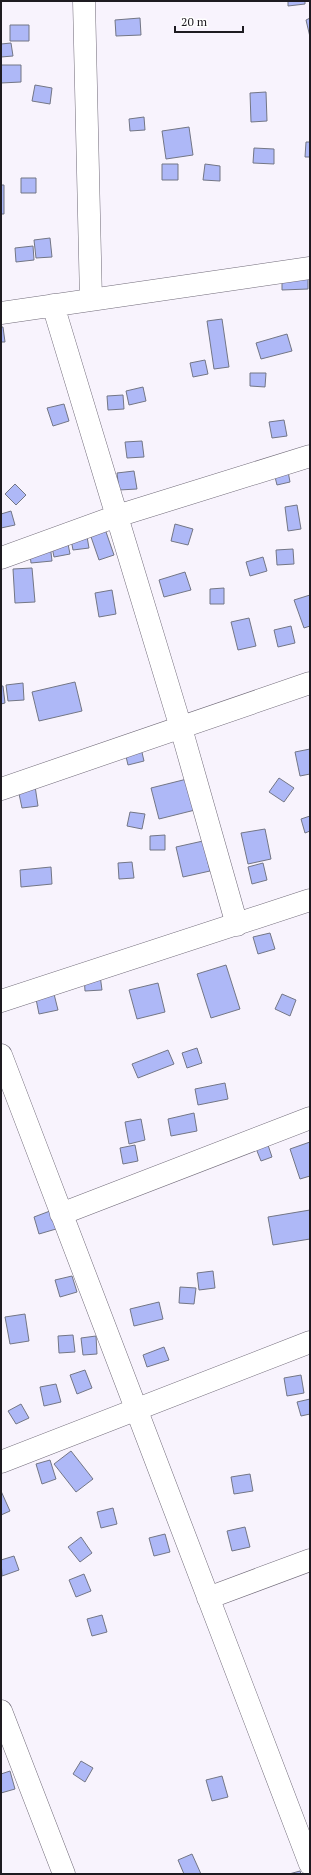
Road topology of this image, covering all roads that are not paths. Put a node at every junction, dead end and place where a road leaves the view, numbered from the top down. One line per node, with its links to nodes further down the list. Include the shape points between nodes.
1 (84, 1): 3 (street)
2 (310, 268): 3 (street)
3 (91, 300): 4 (street)
4 (53, 305): 5 (street); 7 (street)
5 (1, 313)
6 (310, 456): 7 (street)
7 (117, 516): 8 (street); 10 (street)
8 (1, 558)
9 (310, 683): 10 (street)
10 (181, 728): 11 (street); 13 (street)
11 (1, 789)
12 (310, 900): 13 (street)
13 (237, 925): 14 (street)
14 (1, 1001)
15 (1, 1055): 17 (street)
16 (310, 1118): 17 (street)
17 (61, 1214): 19 (street)
18 (310, 1342): 19 (street)
19 (136, 1410): 20 (street); 22 (street)
20 (1, 1462)
21 (310, 1560): 22 (street)
22 (208, 1598): 24 (street)
23 (1, 1712): 25 (street)
24 (310, 1864)
25 (64, 1874)

